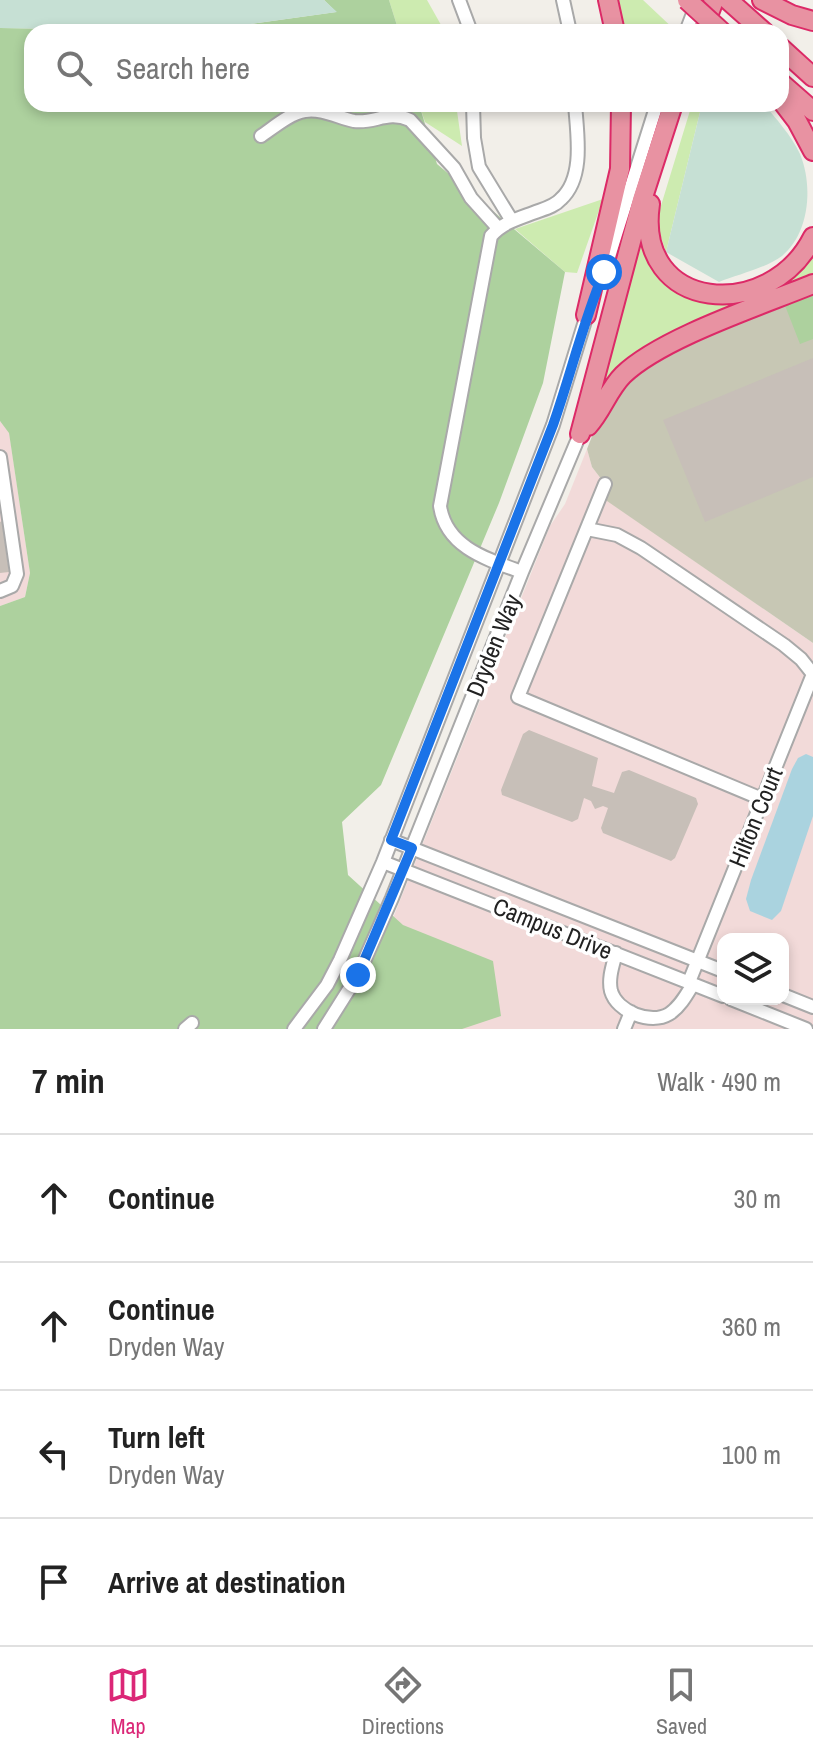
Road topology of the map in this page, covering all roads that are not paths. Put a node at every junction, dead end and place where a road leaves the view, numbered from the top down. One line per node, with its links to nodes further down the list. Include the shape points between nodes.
1 (563, 0): 11 (street)
2 (608, 0): 12 (highway)
3 (687, 0): 15 (highway, bridge)
4 (698, 0): 13 (street)
5 (714, 0): 14 (highway)
6 (728, 0): 16 (highway)
7 (762, 0): 9 (highway)
8 (461, 1): 10 (street)
9 (813, 21)
10 (468, 24)
11 (568, 24)
12 (613, 24)
13 (689, 24)
14 (705, 24)
15 (713, 24)
16 (755, 24)
17 (789, 55): 18 (highway)
18 (813, 77)
19 (789, 90): 21 (highway)
20 (789, 110): 31 (highway)
21 (813, 111)
22 (303, 112): 30 (street)
23 (310, 112): 33 (street, via 357,121 390,115 410,120)
24 (473, 112): 32 (street, via 479,167)
25 (575, 112): 32 (street, via 578,158 568,191 552,206)
26 (621, 112): 36 (highway, via 620,169)
27 (664, 112): 36 (street, Dryden Way)
28 (665, 112): 34 (highway, via 647,227 658,260 671,276 709,295 748,292 784,274)
29 (665, 112): 37 (highway)
30 (261, 136)
31 (813, 151)
32 (512, 221): 33 (street)
33 (498, 228): 41 (street, via 491,236 440,506 443,523 458,543)
34 (813, 237)
35 (813, 284): 37 (highway, via 683,338 638,363 613,387)
36 (586, 315): 41 (street, Dryden Way, via 553,425)
37 (580, 434): 42 (street, Dryden Way)
38 (0, 457): 43 (street, via 17,574 12,586)
39 (605, 484): 40 (street)
40 (587, 529): 44 (street, via 617,535 641,548 784,645); 45 (street, via 518,697)
41 (499, 564): 42 (street); 46 (street, Dryden Way)
42 (522, 572): 47 (street, Dryden Way)
43 (0, 591)
44 (813, 674): 45 (street, Hilton Court)
45 (762, 799): 51 (street, Hilton Court)
46 (391, 840): 47 (street, Campus Drive); 48 (street, Dryden Way)
47 (412, 848): 49 (street, Dryden Way); 51 (street, Campus Drive)
48 (383, 862): 49 (street, Campus Drive); 60 (street, Dryden Way, via 327,985)
49 (404, 869): 50 (street, Campus Drive); 61 (street, Dryden Way, via 358,975)
50 (616, 953): 53 (street, Campus Drive); 58 (street, via 611,991 622,1008)
51 (697, 961): 52 (street, Campus Drive); 53 (street, Hilton Court)
52 (717, 969)
53 (691, 983): 54 (street, Campus Drive); 58 (street, Hilton Court, via 666,1016)
54 (717, 994)
55 (789, 997): 57 (street)
56 (742, 1005): 59 (street)
57 (813, 1007)
58 (636, 1014): 62 (street); 63 (street)
59 (778, 1024): 64 (street)
60 (294, 1029)
61 (324, 1029)
62 (624, 1029)
63 (635, 1029)
64 (806, 1029)

